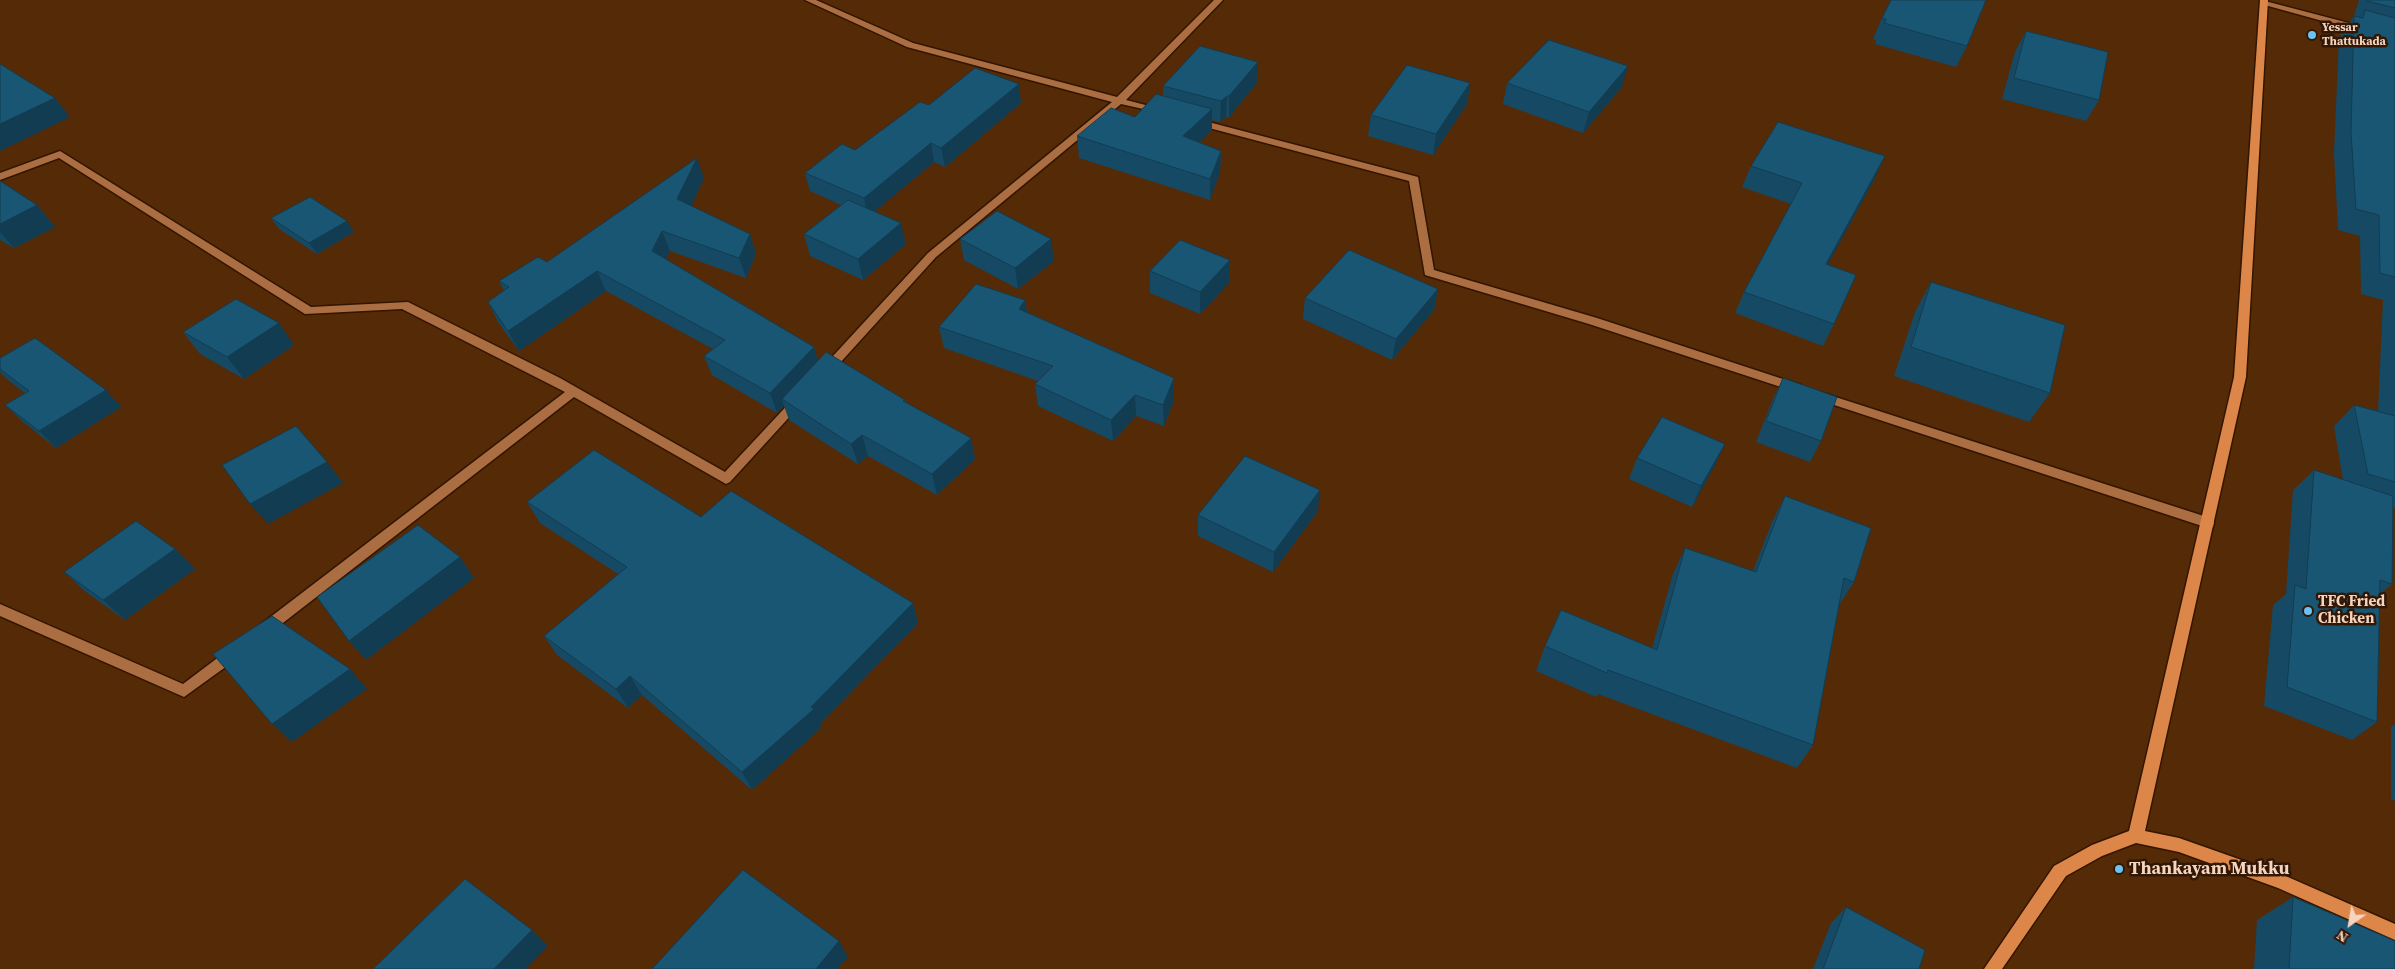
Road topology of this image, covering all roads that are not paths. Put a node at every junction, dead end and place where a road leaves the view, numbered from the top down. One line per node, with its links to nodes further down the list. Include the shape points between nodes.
1 (810, 0): 5 (street, via 910,45)
2 (1218, 0): 5 (street)
3 (2264, 1): 4 (street); 12 (main road, via 2240,377)
4 (2395, 38)
5 (1119, 101): 6 (street); 9 (street, via 932,255)
6 (1166, 113)
7 (1186, 118): 12 (street, via 1414,179 1428,272 1592,321)
8 (0, 177): 10 (street, via 60,154 309,311 404,305)
9 (819, 378)
10 (574, 391): 11 (street, via 726,478); 13 (street, via 184,691)
11 (806, 392)
12 (2208, 523): 14 (main road)
13 (0, 610)
14 (2136, 836): 15 (main road, via 2179,845 2281,882); 16 (main road, via 2097,850 2060,871)
15 (2395, 932)
16 (1992, 969)

